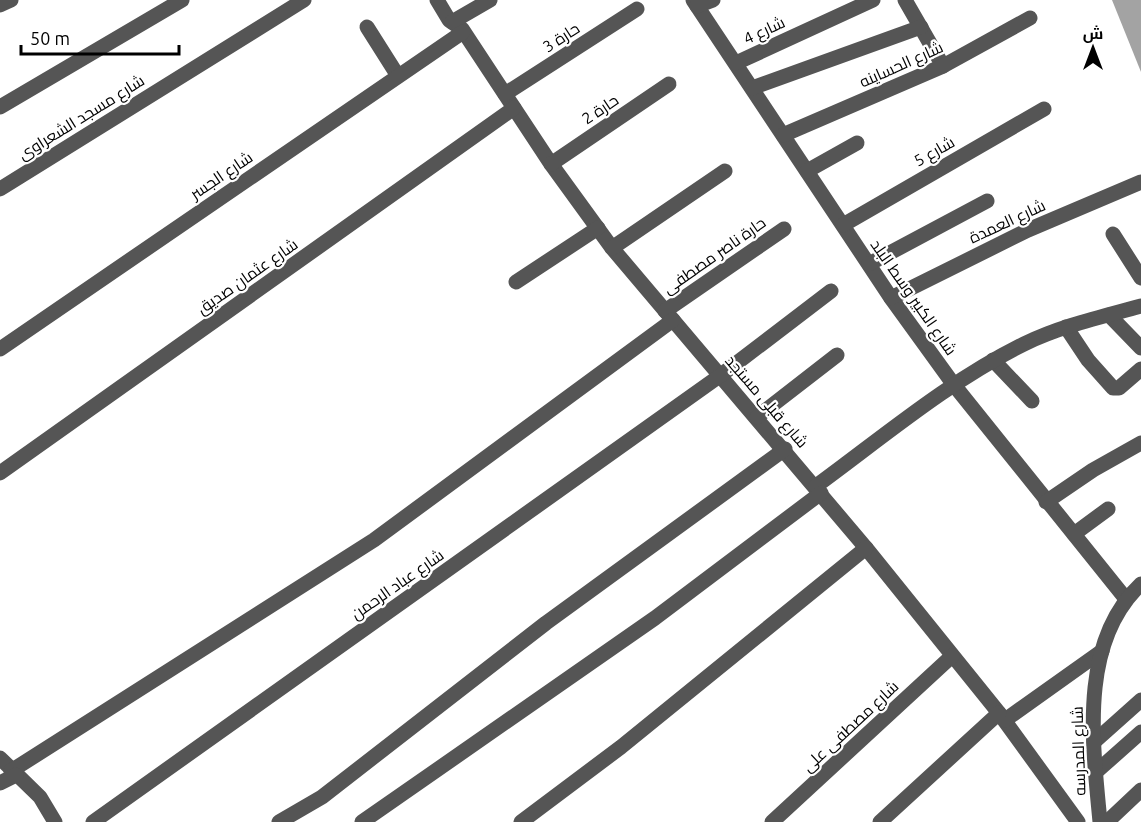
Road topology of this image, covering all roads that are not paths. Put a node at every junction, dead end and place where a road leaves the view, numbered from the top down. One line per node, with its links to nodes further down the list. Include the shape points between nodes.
1 (11, 0): 10 (street)
2 (182, 0): 22 (street)
3 (304, 0): 31 (street, شارع مسجد الشعراوى)
4 (437, 0): 14 (street, شارع قبلى مستجد)
5 (490, 0): 14 (street, شارع الجسر)
6 (713, 0): 9 (street)
7 (873, 0): 16 (street, شارع 4)
8 (905, 0): 15 (street)
9 (695, 3): 16 (street, شارع الكبير وسط البلد)
10 (0, 5)
11 (637, 9): 21 (street, حارة 3)
12 (1030, 18): 17 (street, شارع الحساينه)
13 (368, 27): 18 (street)
14 (458, 27): 18 (street, شارع الجسر); 21 (street, شارع قبلى مستجد)
15 (921, 27): 17 (street); 20 (street)
16 (736, 63): 20 (street, شارع الكبير وسط البلد)
17 (943, 66): 25 (street, شارع الحساينه)
18 (398, 76): 48 (street, شارع الجسر)
19 (669, 84): 27 (street, حارة 2)
20 (752, 88): 25 (street, شارع الكبير وسط البلد)
21 (505, 94): 23 (street, شارع قبلى مستجد)
22 (0, 107)
23 (514, 108): 27 (street, شارع قبلى مستجد); 58 (street, شارع عثمان صديق)
24 (1044, 109): 33 (street, شارع 5)
25 (783, 135): 29 (street, شارع الكبير وسط البلد)
26 (857, 143): 29 (street)
27 (551, 164): 34 (street, شارع قبلى مستجد)
28 (725, 171): 37 (street)
29 (807, 171): 33 (street, شارع الكبير وسط البلد)
30 (1141, 182): 42 (street, شارع العمدة, via 1028,230)
31 (0, 189)
32 (987, 201): 38 (street)
33 (843, 225): 38 (street, شارع الكبير وسط البلد)
34 (598, 228): 37 (street, شارع قبلى مستجد); 40 (street)
35 (784, 229): 44 (street, حارة ناصر مصطفى)
36 (1113, 234): 39 (street)
37 (612, 248): 44 (street, شارع قبلى مستجد)
38 (869, 264): 42 (street, شارع الكبير وسط البلد)
39 (1141, 278)
40 (516, 282)
41 (831, 291): 52 (street, شارع عباد الرحمن)
42 (891, 298): 53 (street, شارع الكبير وسط البلد)
43 (1141, 306): 45 (street)
44 (669, 315): 52 (street, شارع قبلى مستجد); 74 (street, حارة ناصر مصطفى, via 374,540)
45 (1109, 315): 46 (street); 47 (street)
46 (1066, 327): 50 (street); 51 (street, via 1113,388 1119,388)
47 (1141, 348)
48 (0, 349)
49 (837, 356): 55 (street)
50 (993, 360): 53 (street); 54 (street)
51 (1141, 369)
52 (721, 375): 55 (street, شارع قبلى مستجد); 79 (street, شارع عباد الرحمن)
53 (954, 385): 59 (street); 60 (street, شارع الكبير وسط البلد)
54 (1032, 401)
55 (757, 417): 57 (street, شارع قبلى مستجد)
56 (1141, 443): 60 (street)
57 (785, 449): 59 (street, شارع قبلى مستجد); 80 (street, via 546,623 322,797)
58 (0, 473)
59 (819, 490): 63 (street, شارع قبلى مستجد); 81 (street, via 655,618)
60 (1046, 502): 62 (street, شارع الكبير وسط البلد)
61 (1108, 509): 62 (street)
62 (1074, 534): 65 (street, شارع الكبير وسط البلد)
63 (866, 548): 67 (street, شارع قبلى مستجد); 82 (street, via 621,747)
64 (1141, 584): 65 (street, شارع المدرسه)
65 (1126, 599): 66 (street, شارع المدرسه)
66 (1102, 651): 69 (street); 71 (street, شارع المدرسه, via 1095,694)
67 (952, 656): 69 (street, شارع قبلى مستجد); 83 (street, شارع مصطفى على)
68 (1141, 700): 71 (street)
69 (1002, 716): 77 (street, شارع قبلى مستجد); 84 (street)
70 (1141, 732): 73 (street)
71 (1094, 742): 73 (street, شارع المدرسه)
72 (0, 758): 74 (street)
73 (1095, 772): 85 (street, شارع المدرسه)
74 (13, 773): 75 (street, حارة ناصر مصطفى); 78 (street, via 40,797)
75 (0, 783)
76 (1141, 790): 86 (street)
77 (1069, 819)
78 (55, 822)
79 (93, 822)
80 (279, 822)
81 (362, 822)
82 (520, 822)
83 (772, 822)
84 (880, 822)
85 (1100, 822)
86 (1107, 822)

